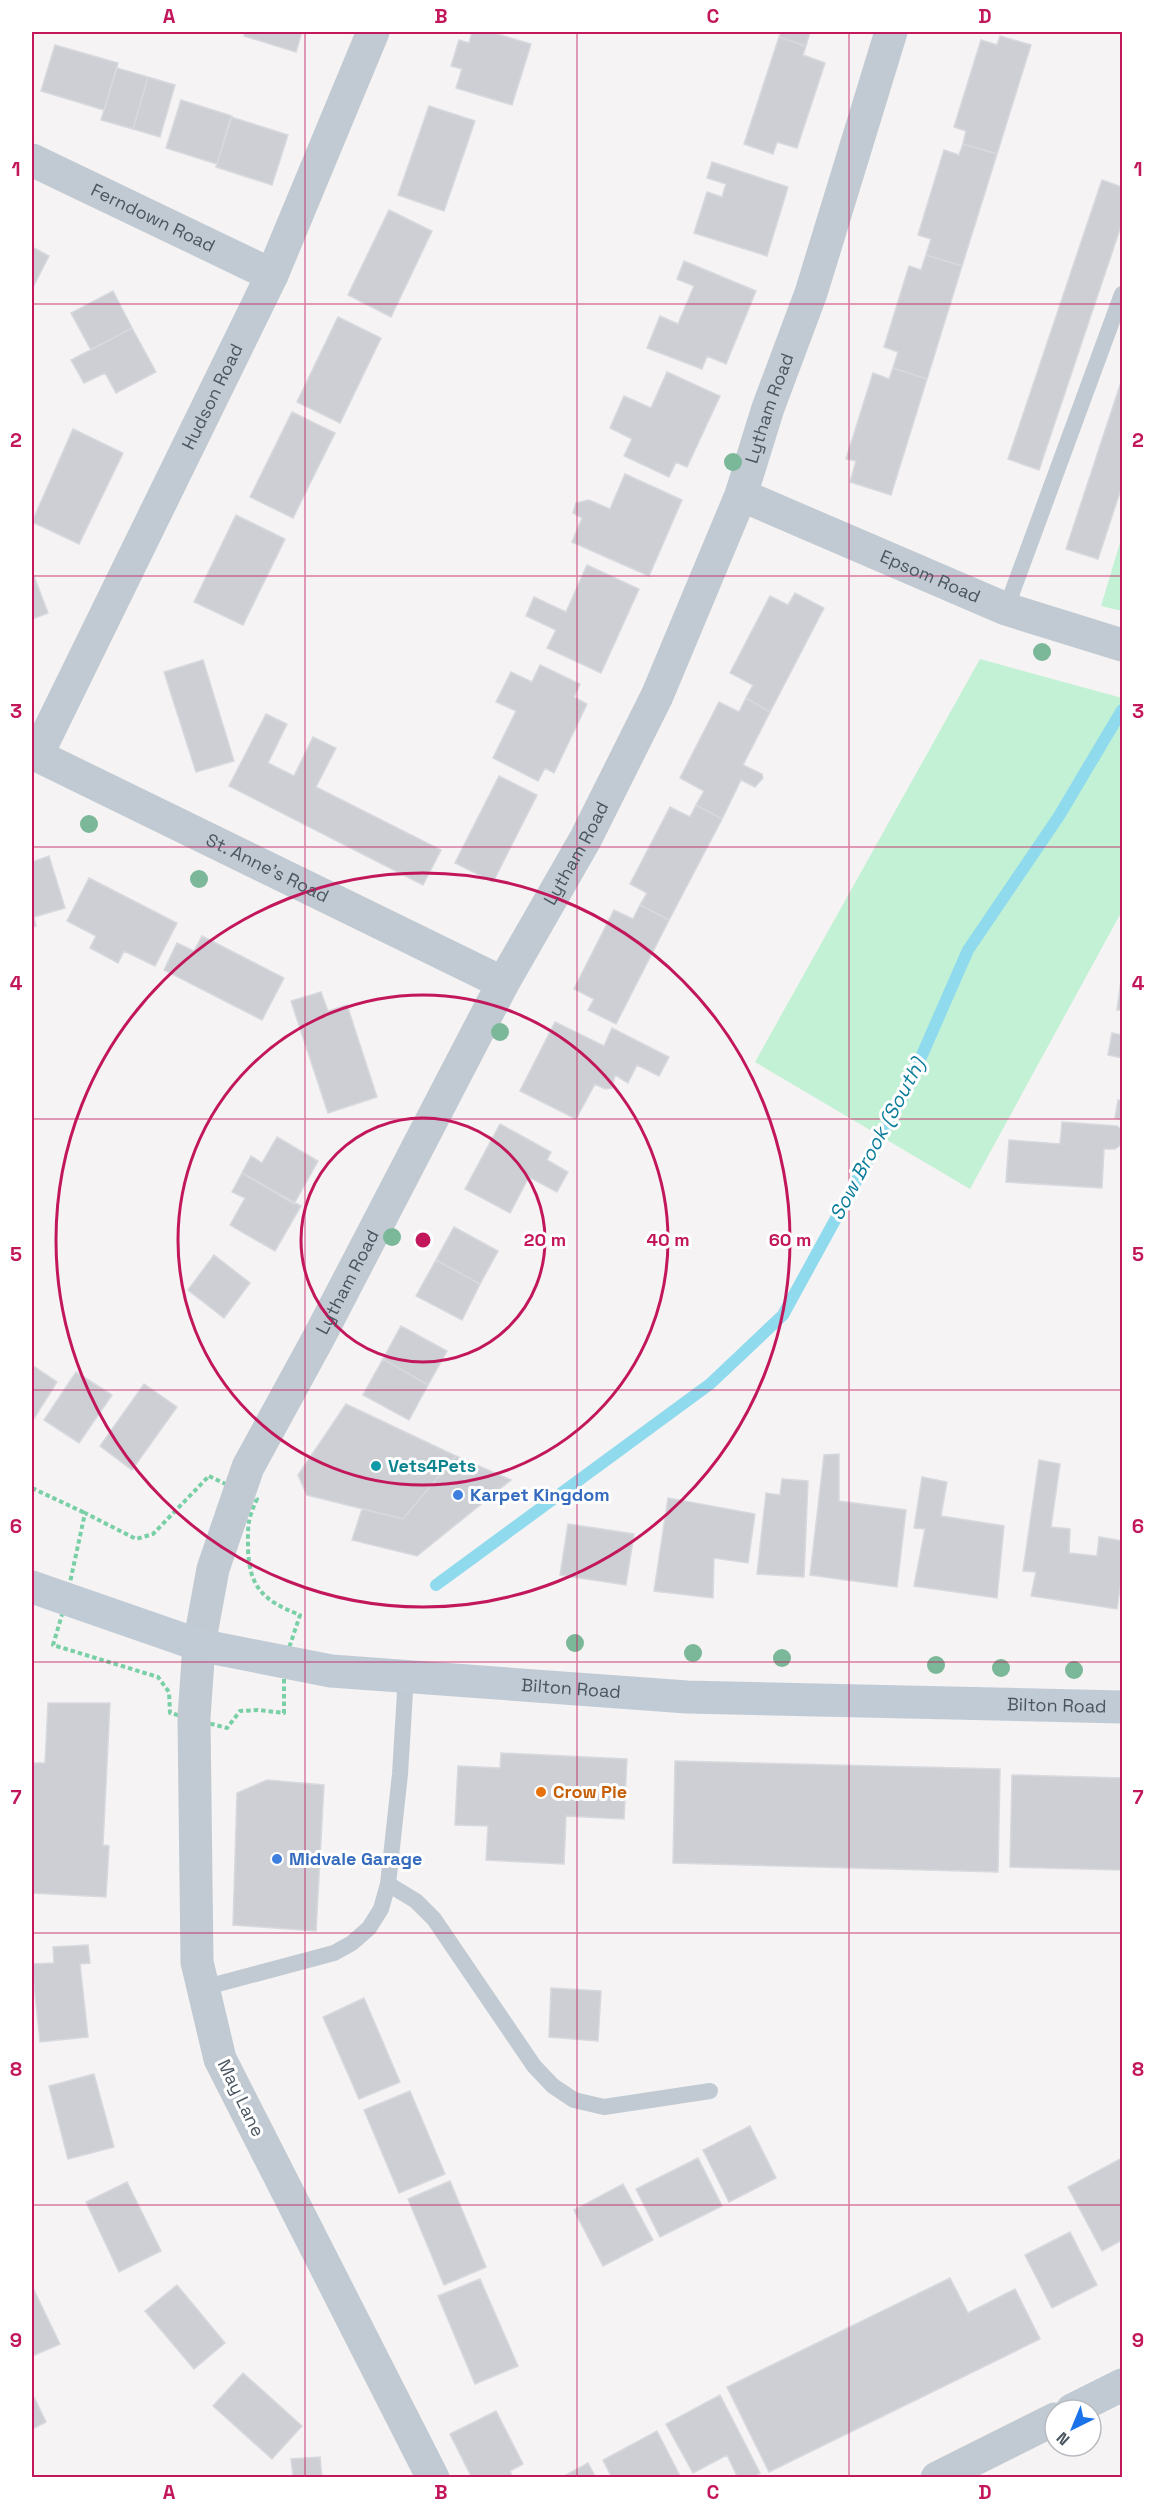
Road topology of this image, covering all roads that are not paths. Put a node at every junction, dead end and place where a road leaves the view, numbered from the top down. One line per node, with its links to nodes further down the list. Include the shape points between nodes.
1 (373, 32): 4 (street, Hudson Road)
2 (891, 32): 6 (street, Lytham Road, via 811,293)
3 (32, 160): 4 (street, Ferndown Road)
4 (272, 275): 9 (street, Hudson Road)
5 (1122, 294): 7 (lane)
6 (741, 495): 7 (street, Epsom Road); 10 (street, Lytham Road, via 657,696 586,838)
7 (1006, 609): 8 (street, Epsom Road)
8 (1122, 645)
9 (34, 754): 10 (street, St. Anne's Road)
10 (503, 983): 12 (street, Lytham Road, via 320,1337 248,1467 213,1569)
11 (32, 1587): 12 (main road, Bilton Road)
12 (199, 1645): 13 (main road, Bilton Road, via 332,1671); 16 (street, May Lane, via 194,1718 195,1848 197,1962)
13 (406, 1676): 14 (main road, Bilton Road, via 687,1697); 15 (lane)
14 (1122, 1707)
15 (388, 1884): 16 (lane, via 381,1910 352,1943 334,1953); 17 (lane, via 416,1901 434,1919 534,2066 574,2100 604,2107)
16 (203, 1988): 21 (street, May Lane, via 220,2059)
17 (710, 2091)
18 (1122, 2385): 19 (street)
19 (1096, 2398)
20 (1043, 2424): 22 (street)
21 (434, 2478)
22 (938, 2478)

